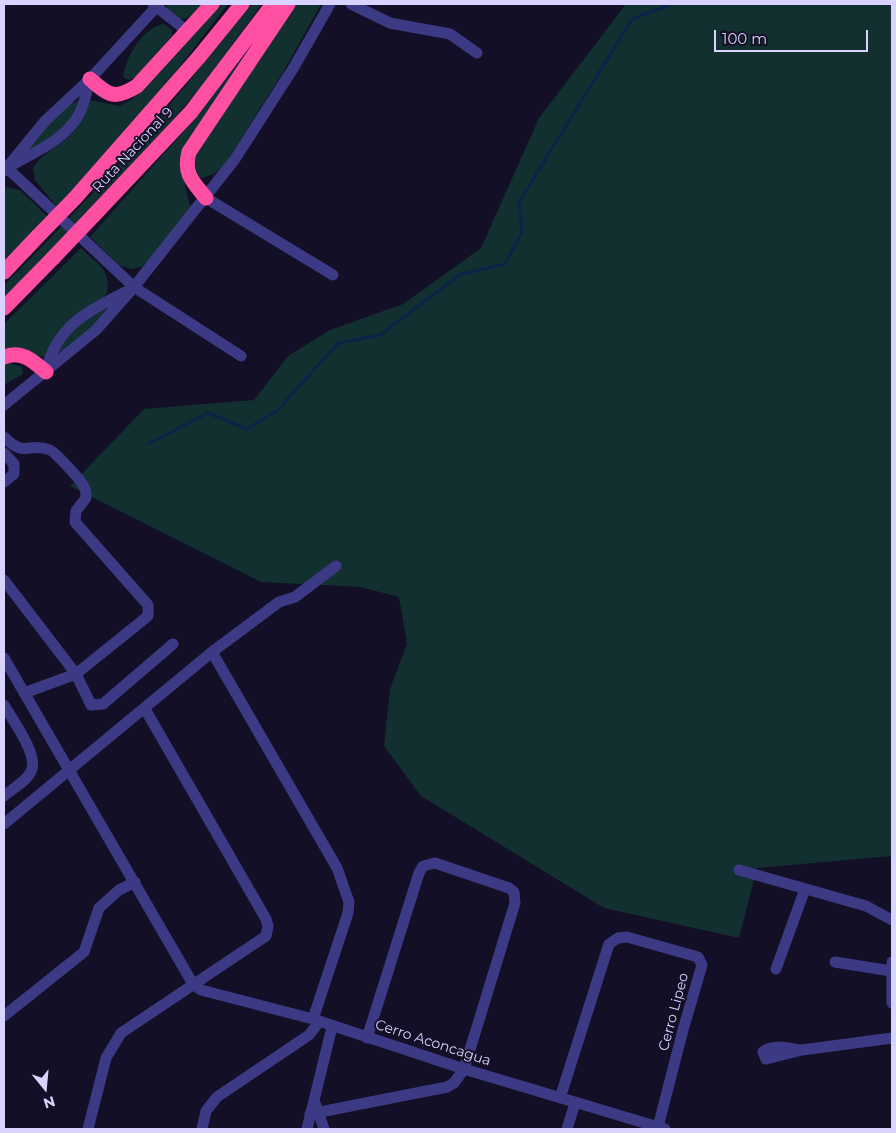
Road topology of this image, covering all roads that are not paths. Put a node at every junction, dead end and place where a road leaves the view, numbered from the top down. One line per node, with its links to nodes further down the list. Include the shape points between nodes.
1 (212, 4): 8 (highway)
2 (242, 4): 13 (highway, Ruta Nacional 9, bridge, via 75,198)
3 (273, 4): 16 (highway, Ruta Nacional 9, bridge, via 191,112)
4 (288, 4): 12 (highway, via 189,152 188,171)
5 (330, 4): 12 (street, via 235,159)
6 (351, 4): 9 (street, via 390,23 450,34)
7 (156, 5): 8 (street); 10 (street)
8 (187, 31): 10 (highway, via 137,86 124,94 114,96)
9 (477, 52)
10 (90, 80): 11 (street, via 45,122); 11 (street, via 82,109 69,129)
11 (5, 168): 15 (street)
12 (206, 198): 14 (street); 15 (street)
13 (4, 272)
14 (333, 275)
15 (134, 287): 17 (street); 19 (street, via 96,330); 19 (street, via 72,324 60,335 50,353)
16 (4, 308)
17 (241, 356)
18 (4, 357): 19 (highway, via 26,356)
19 (46, 372): 20 (street)
20 (4, 405)
21 (4, 437): 29 (street, via 22,450 51,450 84,485 86,498 76,511 75,522 148,605 148,616)
22 (4, 453): 23 (street, via 14,464 14,474)
23 (4, 482)
24 (336, 566): 27 (street, via 295,597 279,602)
25 (4, 580): 29 (street)
26 (173, 644): 29 (street, via 104,704 91,706)
27 (212, 652): 32 (street); 46 (street, via 337,868 349,902)
28 (4, 658): 30 (street)
29 (76, 674): 30 (street)
30 (24, 693): 33 (street)
31 (4, 705): 34 (street, via 33,761 28,776)
32 (144, 709): 33 (street); 43 (street, via 268,926 266,936)
33 (69, 771): 35 (street); 37 (street)
34 (4, 796)
35 (4, 824)
36 (739, 870): 38 (street)
37 (134, 882): 43 (street); 45 (street, via 118,890 99,908 84,952)
38 (805, 889): 39 (street, via 866,906); 42 (street)
39 (892, 920)
40 (835, 962): 41 (street)
41 (892, 967): 44 (street)
42 (776, 969)
43 (193, 984): 46 (street, Cerro Aconcagua, via 214,995); 56 (street, via 127,1027 114,1042 106,1058)
44 (892, 1003)
45 (4, 1016)
46 (316, 1021): 47 (street, Cerro Aconcagua); 57 (street, via 309,1035 217,1097 206,1111)
47 (332, 1027): 48 (street, Cerro Aconcagua); 54 (street, via 313,1097)
48 (366, 1038): 51 (street, Cerro Aconcagua); 51 (street, via 419,873 423,866 435,863 509,888 516,897)
49 (892, 1038): 50 (street)
50 (802, 1050)
51 (464, 1069): 52 (street, Cerro Aconcagua); 54 (street, via 447,1087)
52 (560, 1098): 53 (street, Cerro Aconcagua); 55 (street, Cerro Lipeo, via 609,944 627,937 698,957 702,962)
53 (575, 1103): 55 (street, Cerro Aconcagua); 60 (street)
54 (315, 1112): 58 (street); 59 (street)
55 (662, 1128)
56 (88, 1129)
57 (202, 1129)
58 (307, 1129)
59 (324, 1129)
60 (567, 1129)

